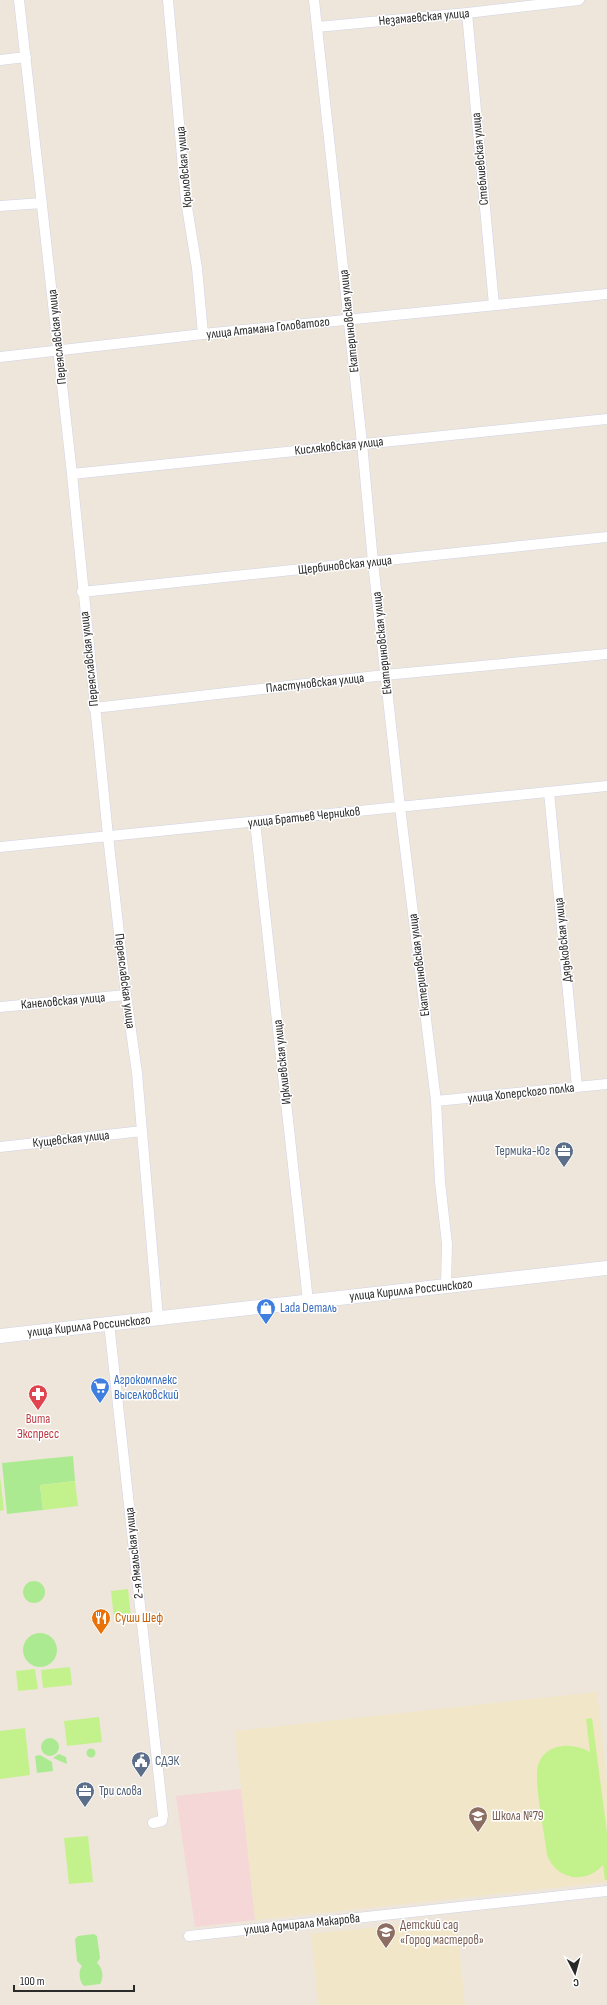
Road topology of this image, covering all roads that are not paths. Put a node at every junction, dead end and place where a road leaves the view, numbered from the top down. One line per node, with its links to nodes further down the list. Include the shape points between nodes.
1 (19, 0): 7 (street, Переяславская улица)
2 (168, 0): 14 (street, Крыловская улица, via 186,201 197,268)
3 (314, 0): 6 (street, Екатериновская улица)
4 (579, 0): 5 (street, Незамаевская улица)
5 (467, 13): 6 (street, Незамаевская улица); 12 (street, Стеблиевская улица)
6 (317, 27): 13 (street, Екатериновская улица)
7 (26, 57): 8 (street); 9 (street, Переяславская улица)
8 (0, 60)
9 (42, 203): 10 (street); 15 (street, Переяславская улица)
10 (0, 206)
11 (607, 294): 12 (street, улица Атамана Головатого)
12 (494, 304): 13 (street, улица Атамана Головатого)
13 (349, 319): 14 (street, улица Атамана Головатого); 18 (street, Екатериновская улица)
14 (203, 334): 15 (street, улица Атамана Головатого)
15 (58, 351): 16 (street, улица Атамана Головатого); 19 (street, Переяславская улица)
16 (0, 357)
17 (607, 418): 18 (street, Кисляковская улица)
18 (362, 443): 19 (street, Кисляковская улица); 21 (street, Екатериновская улица)
19 (72, 474): 22 (street, Переяславская улица)
20 (607, 536): 21 (street, Щербиновская улица)
21 (373, 562): 22 (street, Щербиновская улица); 24 (street, Екатериновская улица)
22 (82, 592): 25 (street, Переяславская улица)
23 (607, 654): 24 (street, Пластуновская улица)
24 (385, 675): 25 (street, Пластуновская улица); 28 (street, Екатериновская улица)
25 (94, 708): 30 (street, Переяславская улица)
26 (607, 786): 27 (street, улица Братьев Черников)
27 (548, 792): 28 (street, улица Братьев Черников); 35 (street, Дядьковская улица)
28 (400, 807): 29 (street, улица Братьев Черников); 36 (street, Екатериновская улица)
29 (255, 822): 30 (street, улица Братьев Черников); 41 (street, Ирклиевская улица)
30 (108, 836): 31 (street, улица Братьев Черников); 32 (street, Переяславская улица)
31 (0, 847)
32 (126, 995): 33 (street, Канеловская улица); 37 (street, Переяславская улица)
33 (0, 1007)
34 (607, 1084): 35 (street, улица Хоперского полка)
35 (577, 1087): 36 (street, улица Хоперского полка)
36 (436, 1101): 40 (street, Екатериновская улица, via 440,1182 448,1244)
37 (142, 1132): 38 (street, Кущевская улица); 42 (street, Переяславская улица)
38 (0, 1147)
39 (607, 1268): 40 (main road, улица Кирилла Россинского)
40 (446, 1286): 41 (main road, улица Кирилла Россинского)
41 (308, 1301): 42 (main road, улица Кирилла Россинского)
42 (158, 1318): 43 (main road, улица Кирилла Россинского)
43 (109, 1323): 44 (main road, улица Кирилла Россинского); 45 (street, 2-я Ямальская улица, via 163,1815 162,1821)
44 (0, 1336)
45 (153, 1823)
46 (607, 1891): 47 (street, улица Адмирала Макарова)
47 (189, 1936)

